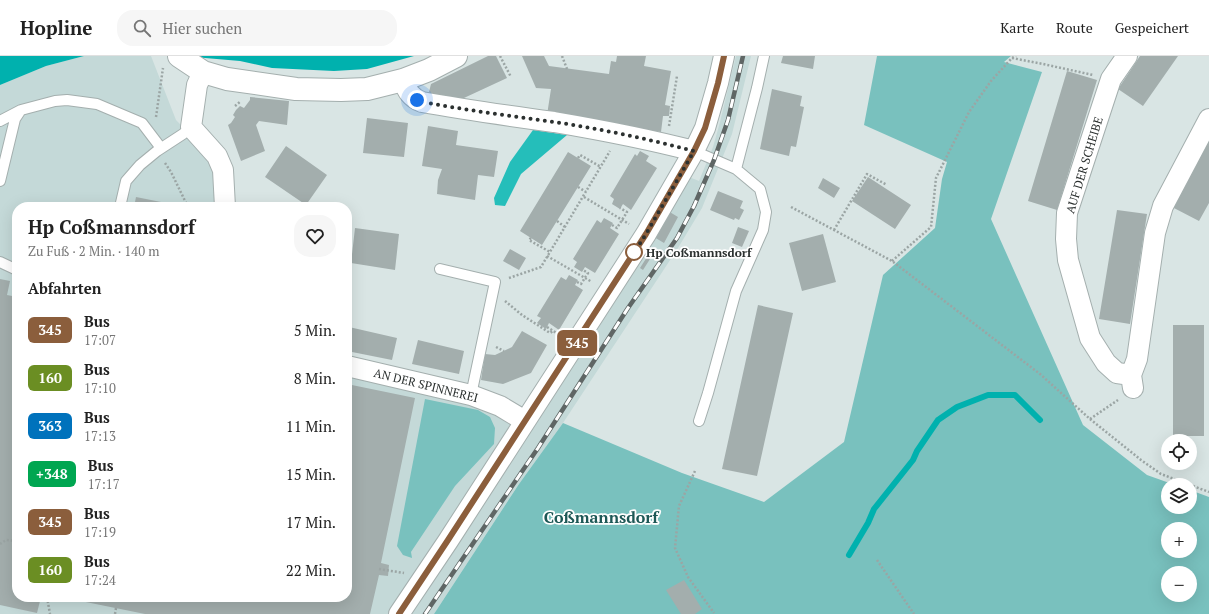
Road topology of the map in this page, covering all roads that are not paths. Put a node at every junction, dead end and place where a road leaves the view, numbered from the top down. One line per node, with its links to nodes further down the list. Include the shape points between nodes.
1 (456, 56): 7 (street)
2 (724, 56): 13 (street, via 705,128)
3 (764, 56): 14 (lane)
4 (1127, 56): 9 (street, AUF DER SCHEIBE, via 1111,79 1067,213 1066,239 1068,260 1090,338 1106,362 1117,373 1132,381 1155,233 1164,206)
5 (175, 59): 6 (street)
6 (203, 72): 7 (street, via 227,79 296,89 367,88); 11 (street, via 197,85)
7 (403, 80): 13 (street, via 406,91 422,102 555,122 667,143)
8 (21, 110): 10 (lane); 12 (lane, via 67,100 97,104 142,123); 15 (lane, via 15,119)
9 (1209, 119)
10 (0, 121)
11 (191, 127): 12 (lane); 17 (street, via 217,156 223,170)
12 (159, 149): 16 (lane, via 126,181)
13 (694, 151): 14 (lane); 23 (street, via 646,234)
14 (736, 169): 24 (lane, via 760,189 766,212 763,230 736,292)
15 (0, 181)
16 (121, 202)
17 (225, 202)
18 (0, 262): 19 (lane)
19 (12, 268)
20 (440, 269): 22 (lane, via 494,286)
21 (352, 367): 22 (street, AN DER SPINNEREI)
22 (471, 395): 23 (street, AN DER SPINNEREI, via 500,406)
23 (525, 421): 25 (street)
24 (699, 421)
25 (399, 614)

